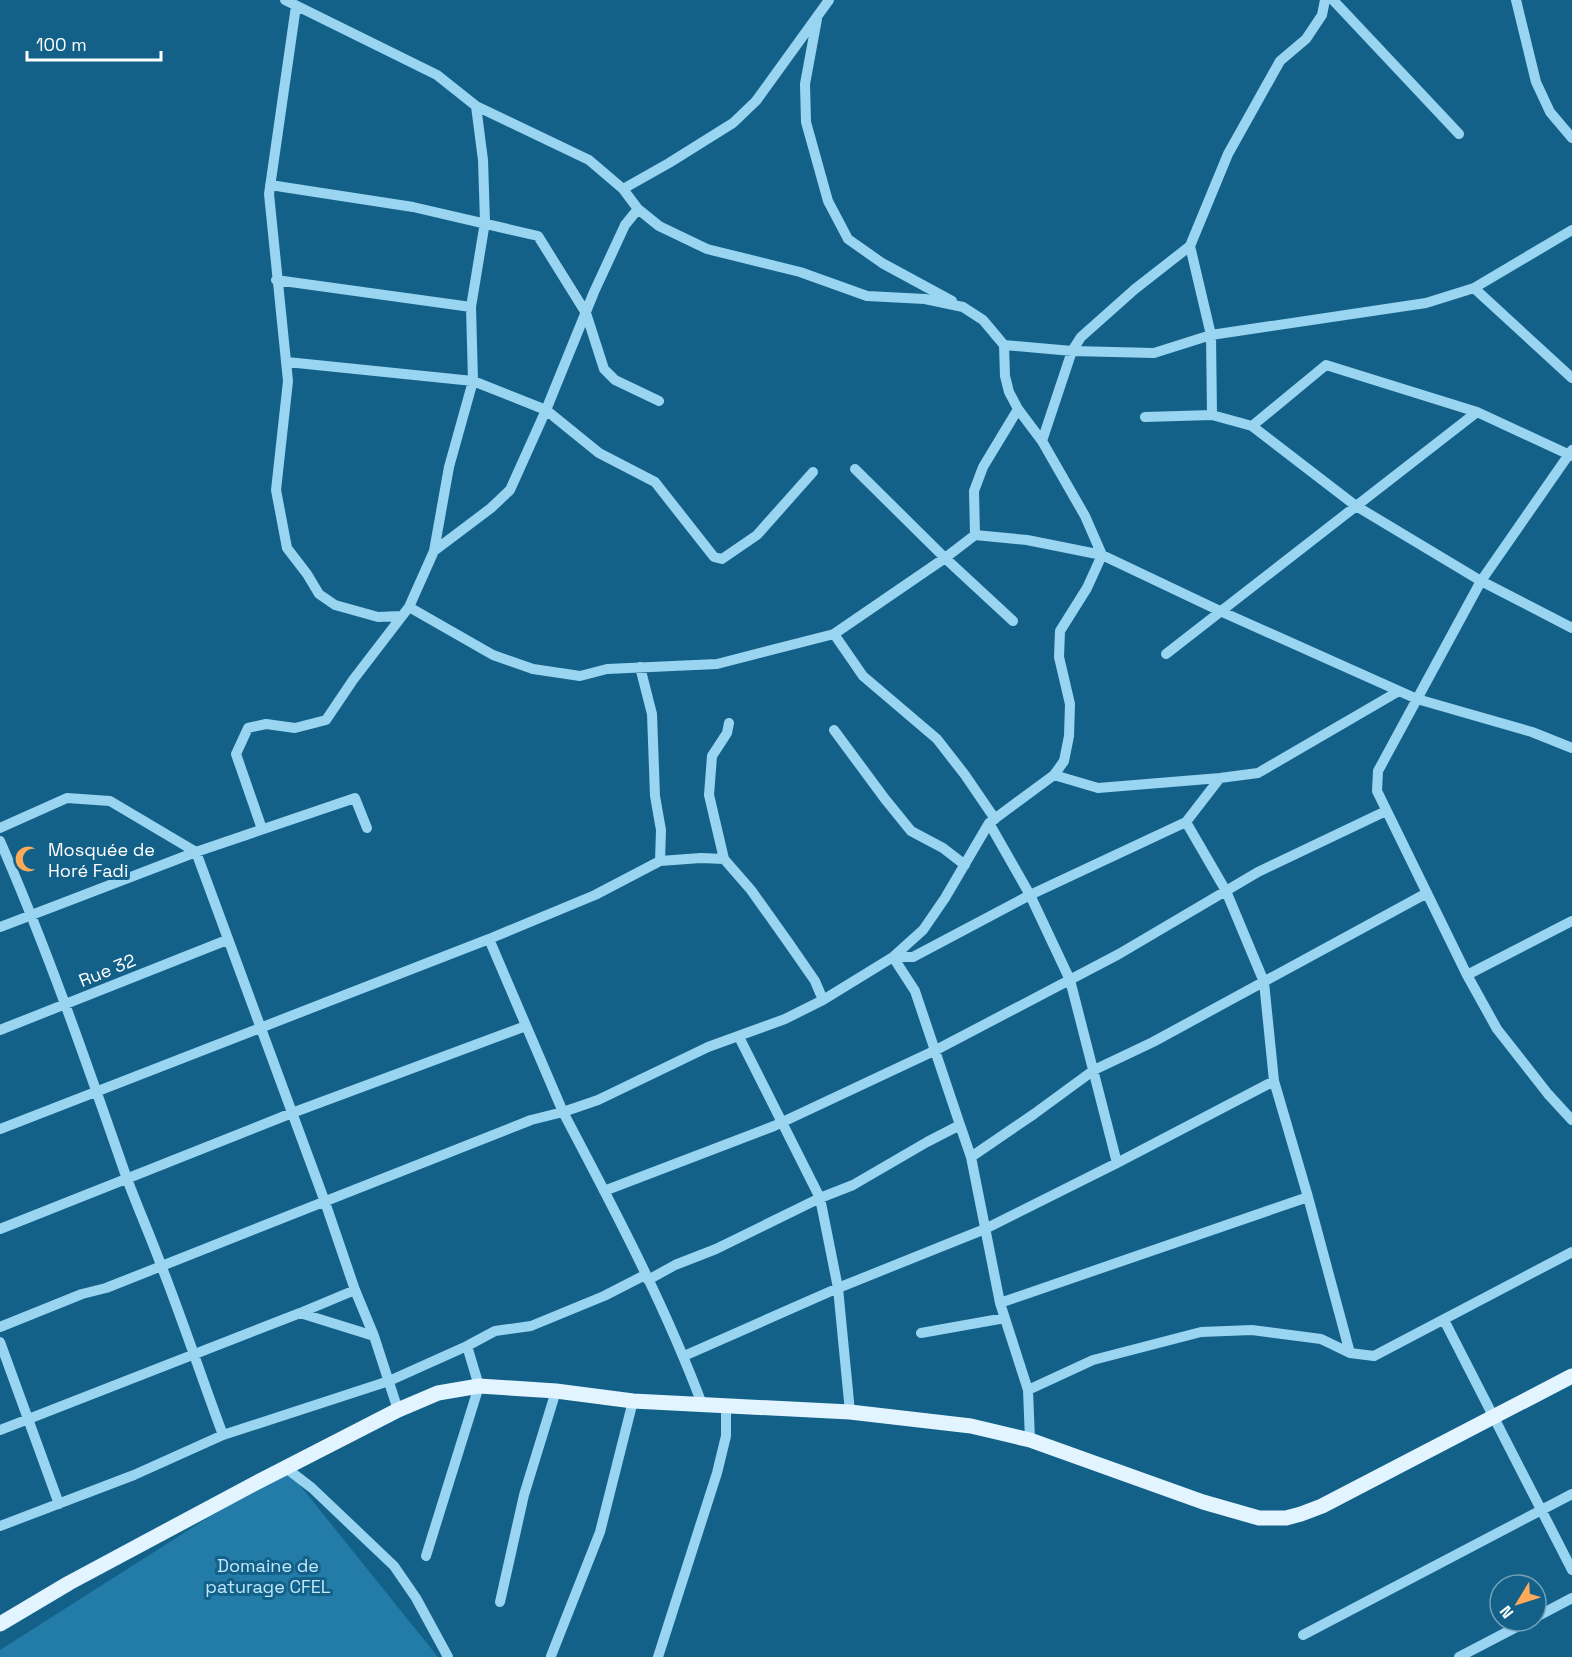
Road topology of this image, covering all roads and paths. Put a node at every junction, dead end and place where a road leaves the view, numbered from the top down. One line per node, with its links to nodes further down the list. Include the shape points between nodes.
1 (285, 0): 6 (street)
2 (829, 0): 7 (street)
3 (1325, 0): 16 (street, via 1322,15 1306,39 1280,61 1228,154)
4 (1516, 0): 10 (street, via 1536,82 1550,112)
5 (1340, 2): 9 (street)
6 (296, 6): 8 (street, via 437,75); 11 (street)
7 (818, 16): 12 (street, via 756,101 733,123); 20 (street, via 805,84 806,122 828,201 848,239 882,263)
8 (476, 106): 12 (street, via 589,160); 14 (street)
9 (1459, 134)
10 (1572, 138)
11 (270, 185): 14 (street); 17 (street)
12 (622, 189): 13 (street)
13 (638, 209): 20 (street, via 660,226 707,249 800,272 867,296 925,299); 21 (street, via 626,225)
14 (486, 222): 19 (street); 21 (street, via 538,236)
15 (1571, 233): 18 (street)
16 (1190, 246): 22 (street); 24 (street, via 1127,296 1081,337)
17 (276, 280): 19 (street); 25 (street)
18 (1474, 288): 22 (street, via 1426,303); 26 (street)
19 (471, 307): 27 (street)
20 (963, 307): 23 (street, via 983,320)
21 (586, 313): 28 (street, via 604,369 615,380); 30 (street)
22 (1211, 335): 24 (street, via 1154,353); 32 (street)
23 (1004, 345): 24 (street); 29 (street, via 1005,376)
24 (1072, 351): 35 (street)
25 (287, 362): 27 (street); 47 (street, via 276,490 287,548 319,594 335,605 378,617)
26 (1572, 378)
27 (473, 381): 30 (street); 41 (street, via 449,467)
28 (659, 401)
29 (1018, 409): 35 (street); 40 (street, via 983,467 974,491)
30 (546, 410): 38 (street, via 599,453 655,482 714,557 722,559 757,535); 41 (street, via 510,490)
31 (1477, 412): 34 (street, via 1326,365); 36 (street); 39 (street)
32 (1212, 414): 33 (street); 34 (street)
33 (1145, 417)
34 (1252, 426): 39 (street)
35 (1042, 441): 42 (street, via 1085,516)
36 (1571, 454): 44 (street)
37 (855, 469): 43 (street)
38 (813, 472)
39 (1356, 506): 44 (street); 46 (street)
40 (975, 535): 42 (street, via 1027,540); 43 (street)
41 (434, 550): 45 (street)
42 (1102, 555): 46 (street); 58 (street, via 1060,631 1059,657 1070,704 1069,736 1064,761)
43 (945, 558): 48 (street); 50 (street)
44 (1481, 581): 49 (street); 54 (street)
45 (409, 607): 47 (street); 52 (street, via 493,655 533,669 580,676)
46 (1220, 612): 51 (street); 53 (street)
47 (400, 616): 65 (street, via 326,720 295,728 266,724 248,728 236,754)
48 (1013, 621)
49 (1572, 628)
50 (834, 634): 52 (street, via 717,664); 61 (street, via 863,676 937,739 965,775)
51 (1166, 654)
52 (640, 667): 69 (street, via 652,714)
53 (1399, 691): 54 (street); 59 (street, via 1258,773)
54 (1417, 699): 57 (street, via 1532,732); 60 (street, via 1378,771 1377,790)
55 (729, 723): 68 (street, via 712,756 708,795)
56 (834, 730): 70 (street, via 911,831)
57 (1572, 748)
58 (1053, 775): 59 (street, via 1098,788); 61 (street)
59 (1220, 778): 62 (street)
60 (1386, 811): 71 (street); 72 (street)
61 (992, 821): 70 (street); 73 (street)
62 (1186, 822): 71 (street); 73 (street)
63 (0, 828): 67 (street, via 67,798 110,801)
64 (367, 828): 65 (street, via 356,798)
65 (262, 829): 67 (street)
66 (0, 841): 74 (street)
67 (196, 852): 74 (street); 78 (street)
68 (724, 859): 69 (street); 83 (street, via 751,890 815,981)
69 (660, 861): 77 (street, via 595,895)
70 (964, 865): 79 (street, via 923,930)
71 (1226, 891): 81 (street); 82 (street)
72 (1427, 893): 80 (street); 82 (street)
73 (1030, 895): 79 (street, via 913,957); 81 (street)
74 (32, 915): 76 (street); 84 (street)
75 (1572, 921): 80 (street)
76 (0, 927)
77 (489, 939): 85 (street); 86 (street)
78 (227, 940): 84 (street, Rue 32); 85 (street)
79 (893, 957): 83 (street); 89 (street, via 915,992)
80 (1467, 975): 95 (street, via 1497,1029)
81 (1070, 980): 89 (street); 90 (street)
82 (1263, 982): 90 (street); 91 (street)
83 (823, 1000): 88 (street)
84 (64, 1005): 87 (street, Rue 32); 92 (street)
85 (259, 1026): 92 (street); 94 (street)
86 (526, 1026): 93 (street); 94 (street)
87 (0, 1030)
88 (739, 1037): 93 (street); 96 (street)
89 (936, 1050): 96 (street); 97 (street)
90 (1094, 1070): 99 (street); 100 (street)
91 (1274, 1081): 100 (street); 103 (street)
92 (98, 1090): 98 (street); 101 (street)
93 (563, 1112): 102 (street); 105 (street, via 531,1120)
94 (292, 1113): 101 (street); 105 (street)
95 (1572, 1120)
96 (782, 1122): 102 (street); 104 (street)
97 (960, 1125): 99 (street); 104 (street, via 853,1185)
98 (0, 1129)
99 (971, 1157): 107 (street)
100 (1117, 1163): 107 (street)
101 (127, 1179): 106 (street); 109 (street)
102 (604, 1191): 110 (street)
103 (1308, 1197): 113 (street); 122 (street)
104 (820, 1198): 110 (street, via 716,1249); 111 (street)
105 (325, 1202): 109 (street); 112 (street)
106 (0, 1229)
107 (985, 1229): 111 (street); 113 (street)
108 (1572, 1251): 116 (street)
109 (162, 1265): 117 (street); 123 (street)
110 (646, 1277): 121 (street, via 531,1326 495,1331); 124 (street)
111 (838, 1288): 124 (street); 134 (street)
112 (355, 1290): 114 (street); 119 (street)
113 (1000, 1303): 115 (street)
114 (300, 1312): 119 (street); 123 (street)
115 (1005, 1318): 118 (street); 128 (street)
116 (1444, 1320): 122 (street, via 1374,1356); 135 (street)
117 (0, 1327)
118 (921, 1333)
119 (374, 1336): 126 (street)
120 (0, 1342): 136 (street)
121 (467, 1346): 126 (street); 127 (street)
122 (1350, 1353): 128 (street, via 1321,1339 1252,1330 1201,1332 1093,1360)
123 (193, 1354): 136 (street); 138 (street)
124 (684, 1356): 131 (street)
125 (1572, 1376): 135 (main road)
126 (388, 1381): 133 (street); 138 (street)
127 (479, 1386): 129 (main road); 133 (main road, via 438,1393); 145 (street)
128 (1028, 1390): 139 (street)
129 (556, 1391): 130 (main road); 148 (street, via 524,1495)
130 (633, 1401): 131 (main road); 153 (street, via 600,1532)
131 (702, 1404): 132 (main road)
132 (726, 1406): 134 (main road); 155 (street, via 726,1436 717,1473)
133 (398, 1410): 140 (main road)
134 (850, 1412): 139 (main road, via 971,1426)
135 (1492, 1417): 139 (main road, via 1322,1506 1286,1518 1258,1518 1203,1502); 143 (street)
136 (27, 1419): 137 (street); 142 (street)
137 (0, 1430)
138 (223, 1435): 142 (street)
139 (1030, 1440)
140 (286, 1468): 150 (main road); 154 (street, via 394,1566)
141 (1572, 1494): 143 (street)
142 (59, 1504): 144 (street)
143 (1541, 1510): 146 (street); 152 (street)
144 (0, 1526)
145 (426, 1556)
146 (1572, 1570)
147 (1572, 1598): 149 (street)
148 (500, 1602)
149 (1548, 1611)
150 (0, 1624)
151 (1505, 1633): 156 (street)
152 (1303, 1635)
153 (551, 1656)
154 (448, 1657)
155 (658, 1657)
156 (1459, 1657)

